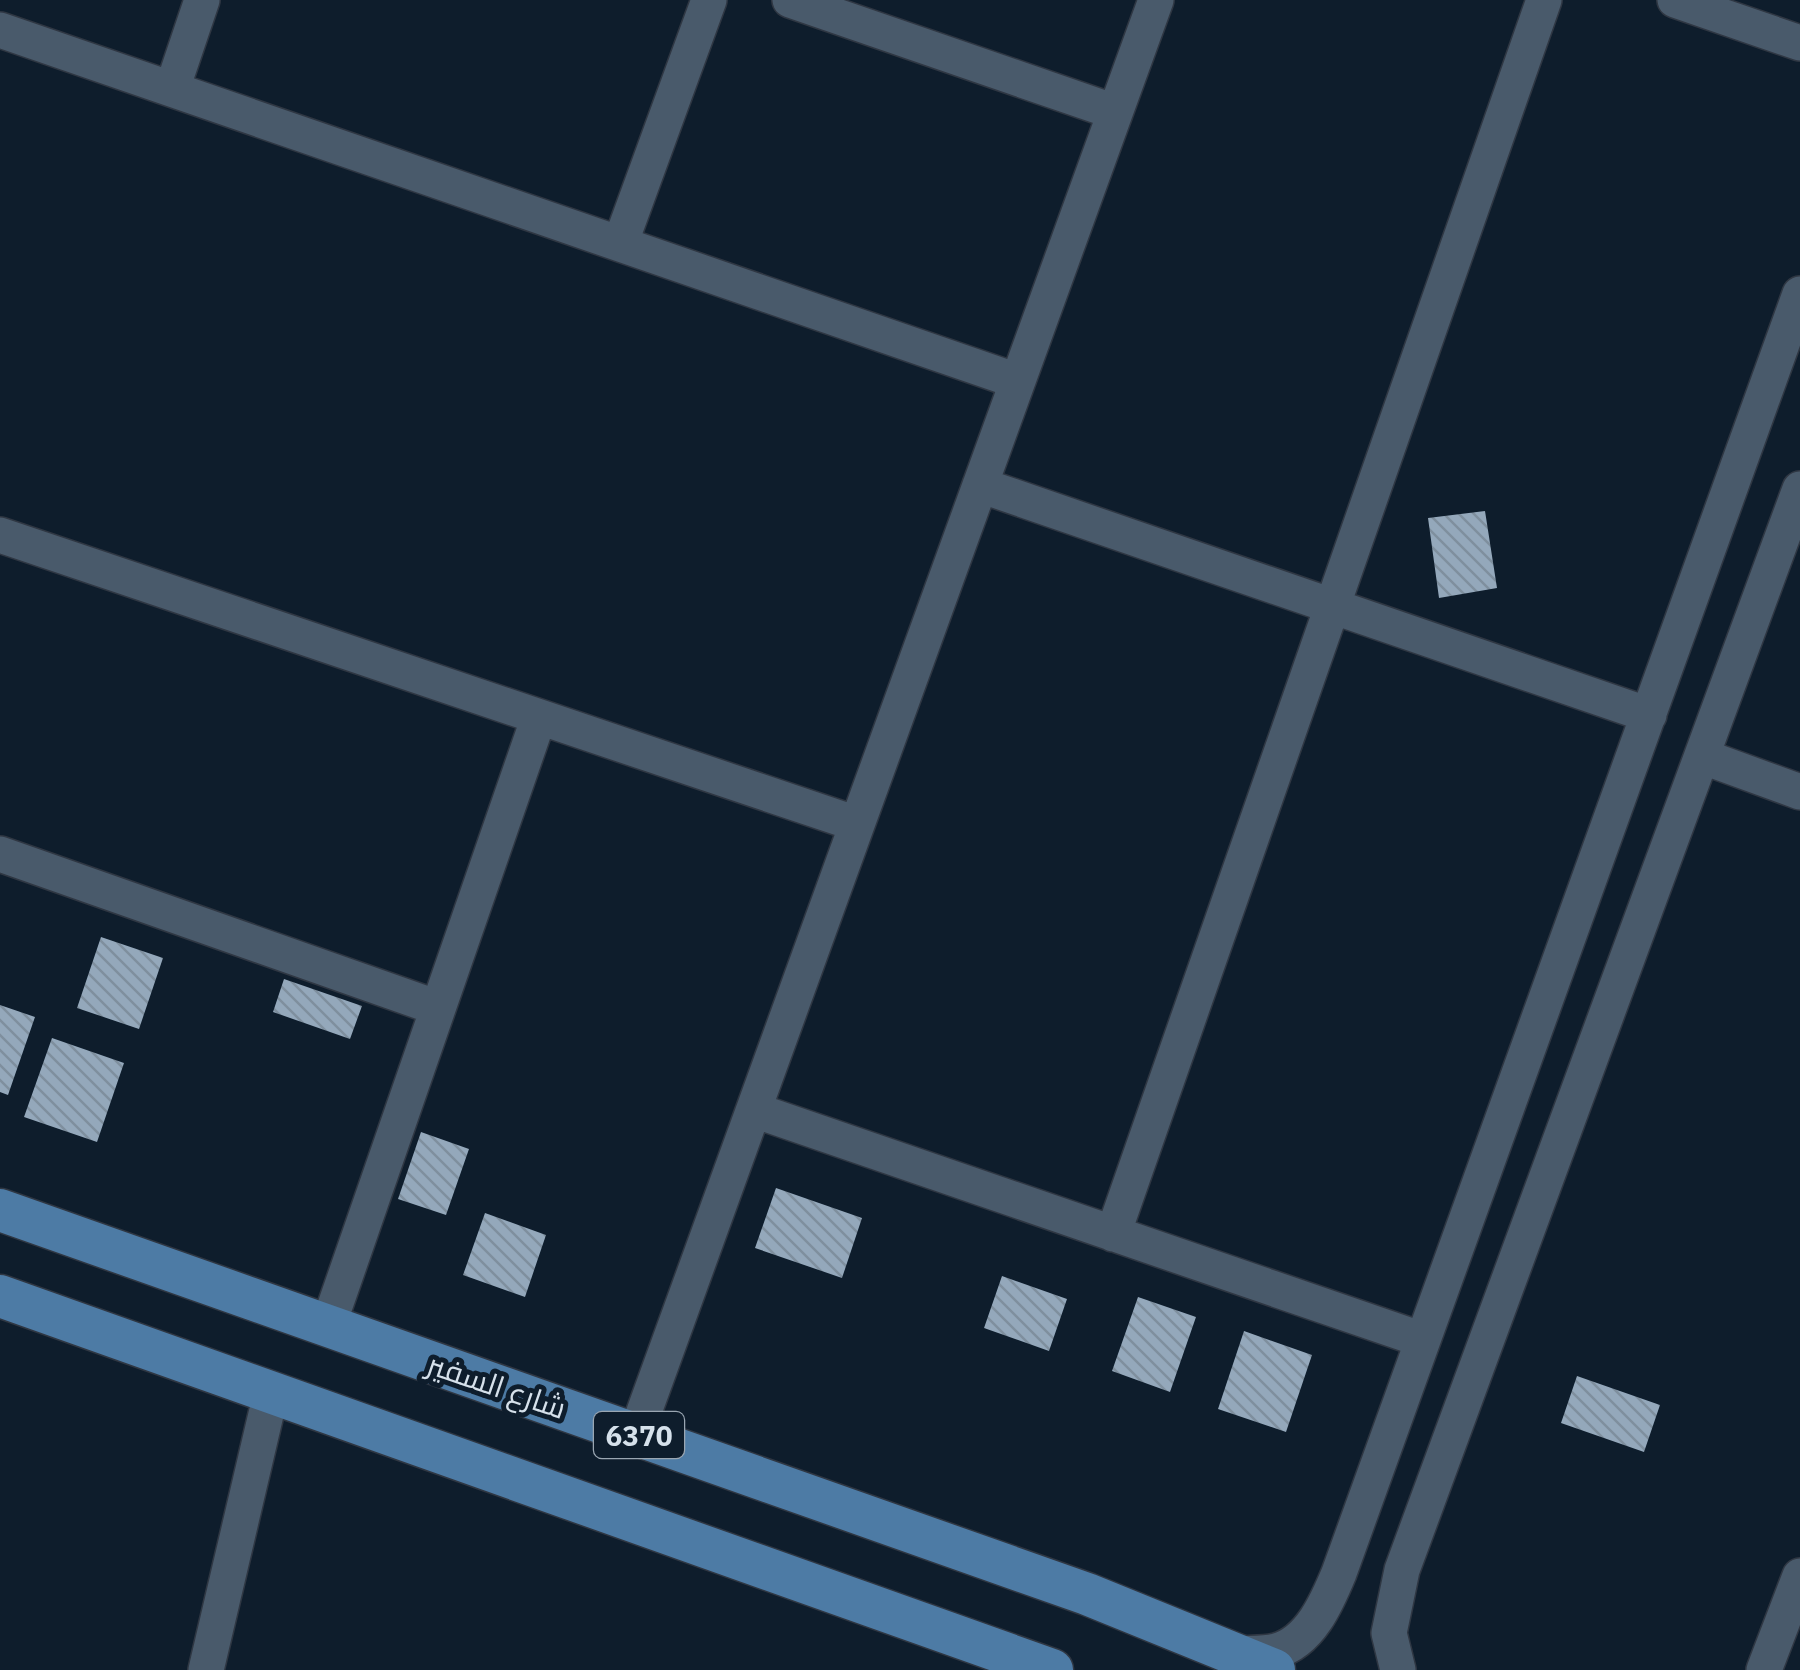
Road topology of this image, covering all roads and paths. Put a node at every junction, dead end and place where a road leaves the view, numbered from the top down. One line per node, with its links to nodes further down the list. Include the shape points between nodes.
1 (202, 0): 9 (street)
2 (710, 0): 11 (street)
3 (790, 0): 10 (street)
4 (1156, 0): 10 (street)
5 (1544, 0): 17 (street)
6 (1675, 0): 8 (street)
7 (0, 30): 9 (street)
8 (1800, 43)
9 (172, 89): 11 (street)
10 (1116, 112): 13 (street)
11 (620, 244): 13 (street)
12 (1800, 294): 18 (street)
13 (1018, 381): 14 (street)
14 (980, 485): 17 (street); 22 (street)
15 (1800, 489): 20 (street)
16 (0, 535): 19 (street)
17 (1332, 607): 18 (street); 27 (street)
18 (1648, 715): 30 (street)
19 (538, 716): 22 (street); 24 (street)
20 (1704, 757): 21 (street); 38 (street, via 1402,1570 1388,1633)
21 (1800, 792)
22 (857, 824): 25 (street)
23 (0, 854): 24 (street)
24 (438, 1008): 29 (street)
25 (754, 1110): 27 (street); 32 (street)
26 (0, 1210): 29 (main road, شارع السفير / 6370)
27 (1113, 1234): 30 (street)
28 (0, 1296): 31 (main road)
29 (328, 1326): 32 (main road, شارع السفير / 6370)
30 (1423, 1340): 34 (street, via 1324,1607 1302,1636 1278,1651)
31 (272, 1393): 35 (street); 36 (main road)
32 (636, 1434): 34 (main road, شارع السفير / 6370, via 1087,1594)
33 (1800, 1576): 39 (street)
34 (1234, 1654): 37 (main road, شارع السفير / 6370)
35 (206, 1670)
36 (1052, 1670)
37 (1274, 1670)
38 (1398, 1670)
39 (1764, 1670)

